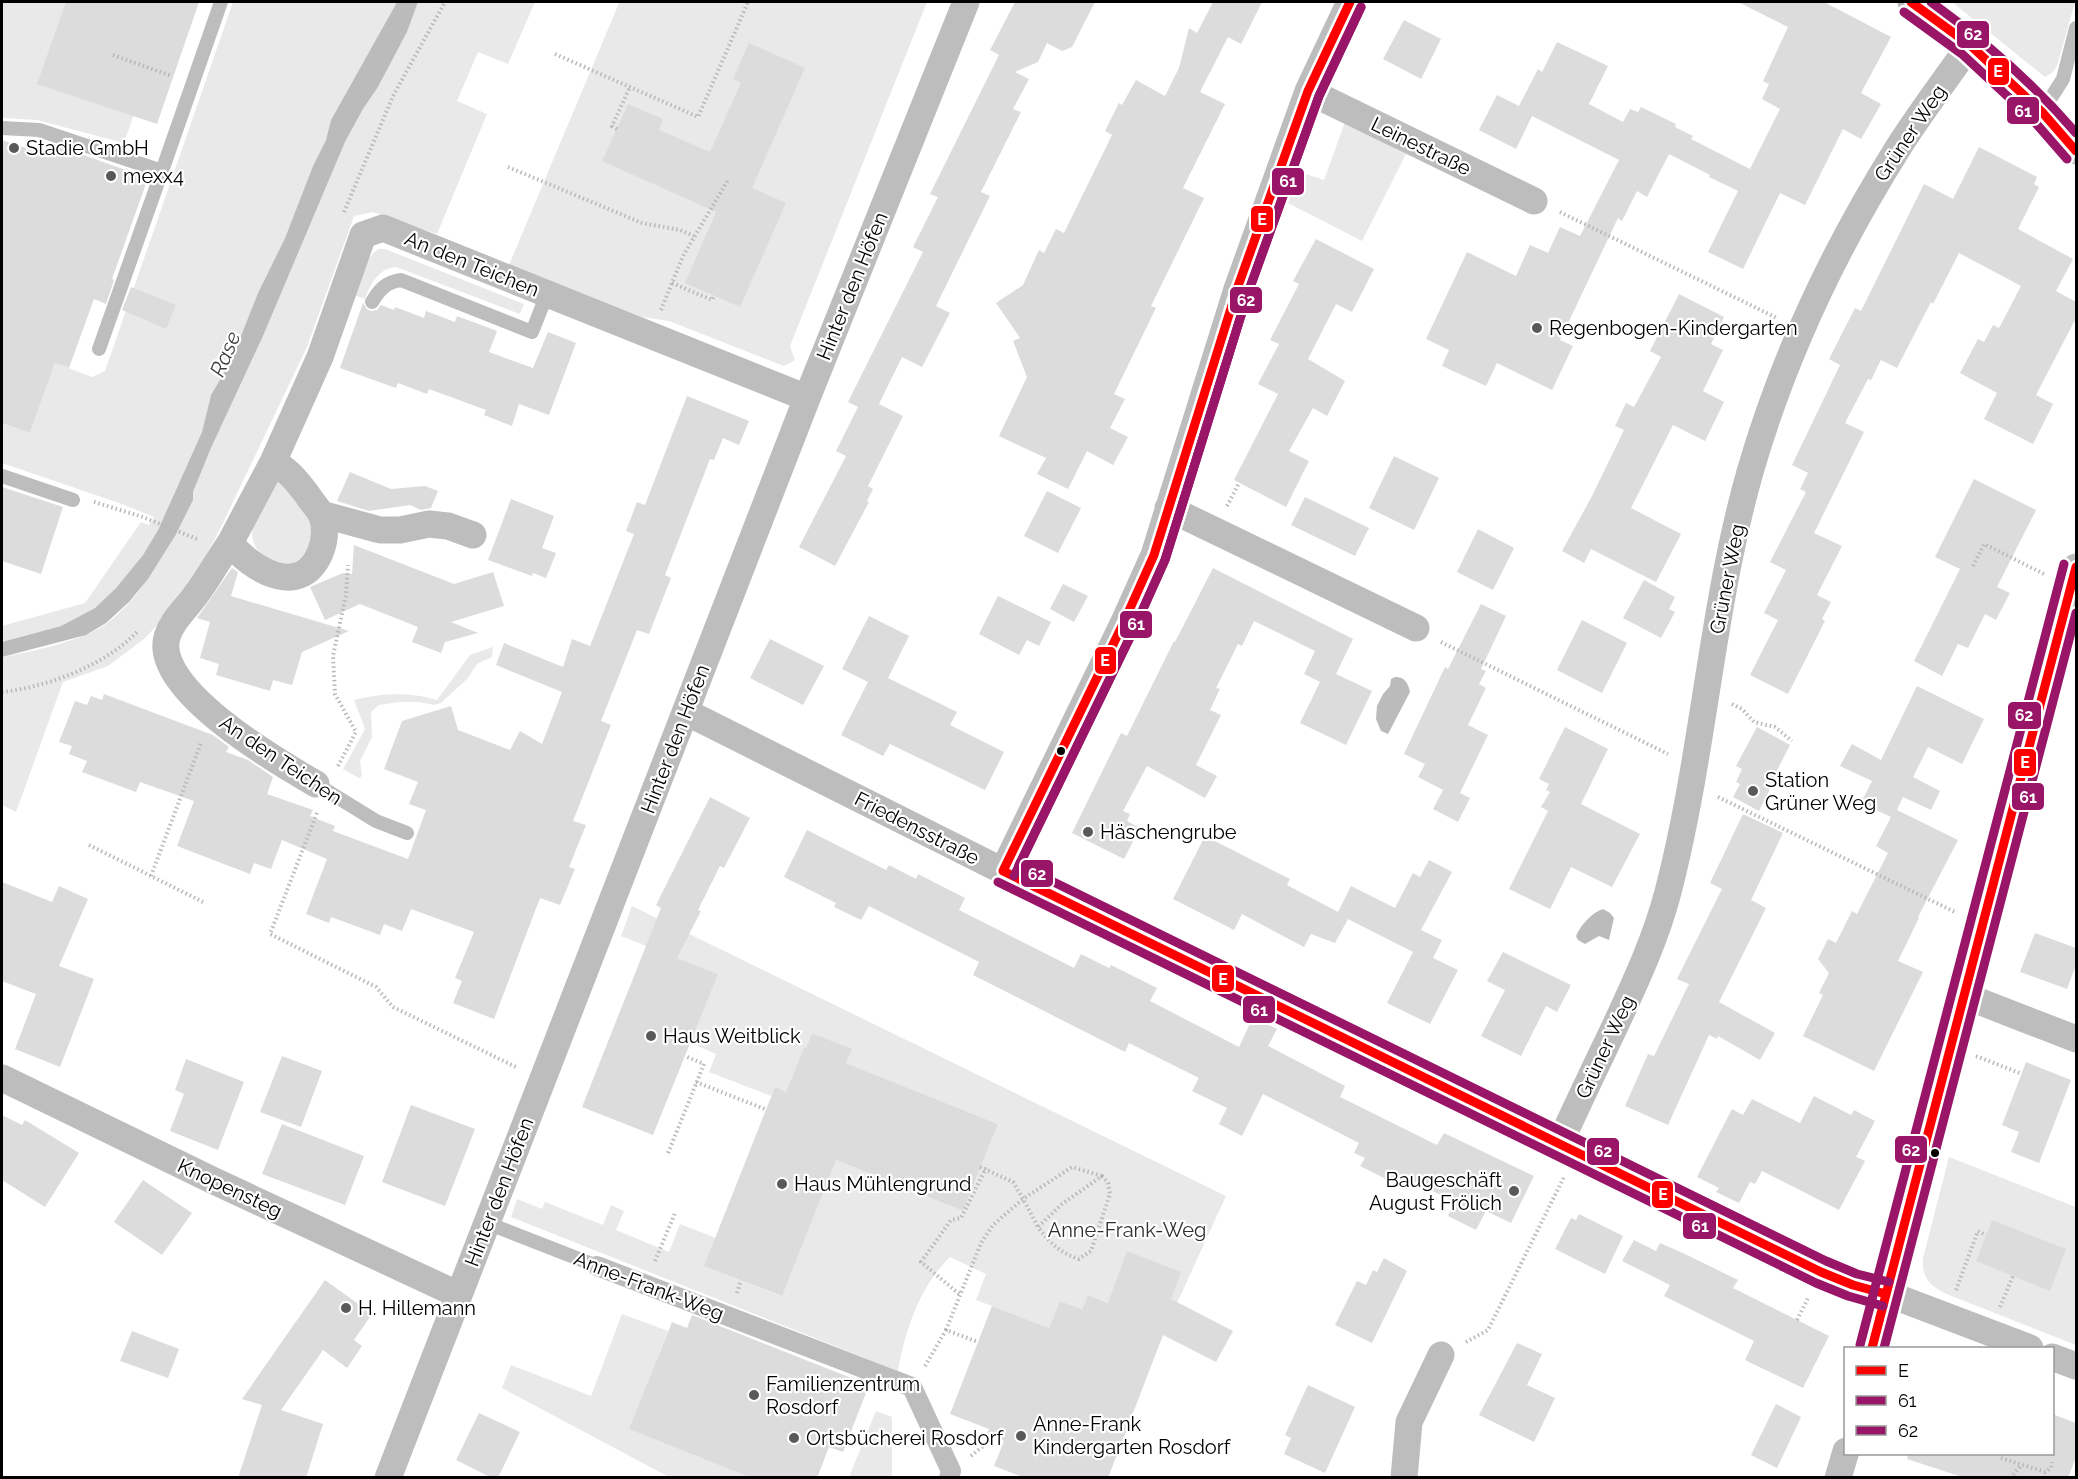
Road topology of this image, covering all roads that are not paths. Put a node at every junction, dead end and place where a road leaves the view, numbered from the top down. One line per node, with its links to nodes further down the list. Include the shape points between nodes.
1 (221, 2): 11 (lane)
2 (966, 2): 16 (street, Hinter den Höfen)
3 (1350, 2): 7 (street)
4 (1911, 2): 6 (street)
5 (2076, 28): 8 (lane, via 2063,79)
6 (1970, 45): 8 (street); 33 (street, Grüner Weg, via 1899,146 1860,212 1802,330 1773,401 1733,539 1668,894 1642,969)
7 (1308, 91): 12 (street, Leinestraße); 20 (street, via 1237,289)
8 (2042, 111): 10 (street)
9 (2, 128): 11 (lane, via 39,130)
10 (2076, 151)
11 (162, 171): 15 (lane)
12 (1534, 201)
13 (547, 294): 14 (lane, via 532,332 401,280 381,288); 16 (street, An den Teichen); 17 (street, An den Teichen, via 383,228 363,235 320,357)
14 (372, 302)
15 (99, 349)
16 (807, 398): 26 (street, Hinter den Höfen)
17 (273, 462): 21 (street, via 286,469); 23 (street, An den Teichen)
18 (2, 476): 19 (lane)
19 (73, 500)
20 (1168, 508): 25 (street); 29 (street, via 1154,555 1123,624)
21 (321, 514): 22 (street, via 380,530 400,531 429,524 448,526); 23 (street, via 321,551 311,566 297,575 275,576 262,571)
22 (473, 536)
23 (230, 543): 27 (street, An den Teichen, via 172,624 165,650 167,659 176,675 212,714 268,757)
24 (2074, 577): 30 (street)
25 (1416, 628)
26 (686, 712): 29 (street, Friedensstraße); 34 (street, Hinter den Höfen)
27 (321, 787): 28 (lane, An den Teichen, via 376,821)
28 (407, 833)
29 (1003, 872): 33 (street, Friedensstraße)
30 (1963, 995): 31 (street); 36 (street)
31 (2076, 1039)
32 (2, 1078): 37 (street, Knopensteg)
33 (1568, 1147): 36 (street, Friedensstraße, via 1821,1272)
34 (487, 1223): 35 (lane, Anne-Frank-Weg); 37 (street, Hinter den Höfen)
35 (597, 1266): 45 (street, Anne-Frank-Weg, via 912,1387 951,1471)
36 (1886, 1294): 38 (street); 39 (street, Friedensstraße)
37 (459, 1295): 44 (street, Hinter den Höfen)
38 (1872, 1347)
39 (2027, 1347)
40 (1441, 1355): 46 (street, via 1409,1422)
41 (2054, 1358): 42 (street)
42 (2076, 1366)
43 (1844, 1454): 47 (street)
44 (388, 1478)
45 (949, 1478)
46 (1404, 1478)
47 (1838, 1478)

